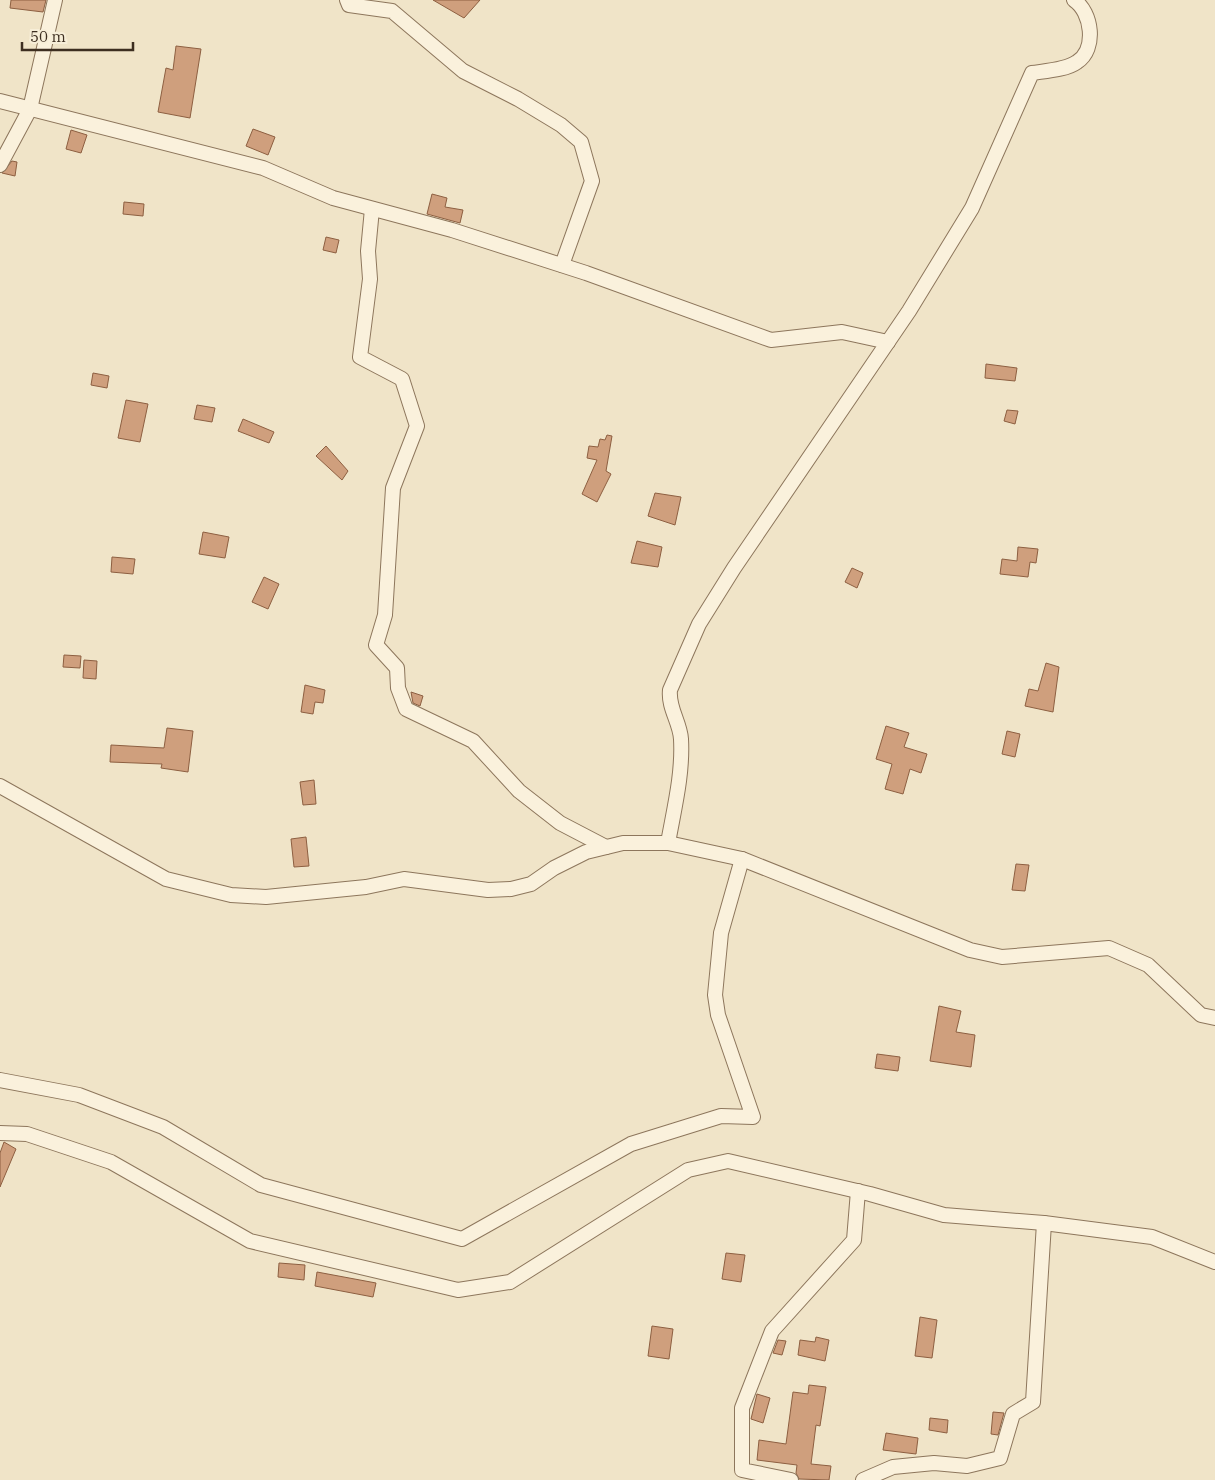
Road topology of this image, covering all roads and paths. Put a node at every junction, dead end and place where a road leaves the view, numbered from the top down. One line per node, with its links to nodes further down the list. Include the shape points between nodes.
1 (55, 0): 5 (street)
2 (347, 0): 8 (street, via 350,5 392,11 463,71 562,124 581,142 592,182)
3 (1074, 0): 9 (street, via 1087,17 1090,34 1087,49 1078,62 1032,73 972,208)
4 (0, 101): 5 (street)
5 (30, 109): 6 (street); 7 (street, via 263,168 332,198)
6 (0, 165)
7 (372, 209): 8 (street); 12 (street, via 368,251 370,279 360,357 402,379 417,426 393,488 385,615 376,645 397,668 398,688 406,709 472,741 519,791 560,823)
8 (562, 265): 9 (street, via 771,340 842,332)
9 (888, 342): 11 (street, via 734,568 699,624 670,690 668,700 681,735 682,762)
10 (0, 786): 12 (street, via 166,879 231,895 266,897 366,887 404,879 511,890 531,884 586,852)
11 (668, 843): 12 (street, via 623,843); 13 (street)
12 (606, 847)
13 (742, 859): 14 (street, via 970,950 1002,957 1109,948 1148,965 1201,1015); 15 (street, via 721,933 715,995 718,1015 753,1117 721,1116 631,1144 462,1239 262,1185 163,1127 79,1095)
14 (1215, 1018)
15 (0, 1080)
16 (0, 1133): 17 (street, via 28,1134 111,1162 250,1241 458,1290 510,1282 688,1170 728,1161)
17 (858, 1191): 18 (street, via 944,1215); 20 (street, via 854,1240 772,1331 742,1408 742,1470)
18 (1044, 1223): 19 (street, via 1152,1237); 21 (street, via 1033,1402 1013,1414 1000,1458 967,1466 934,1463 893,1467)
19 (1215, 1262)
20 (791, 1480)
21 (863, 1480)

